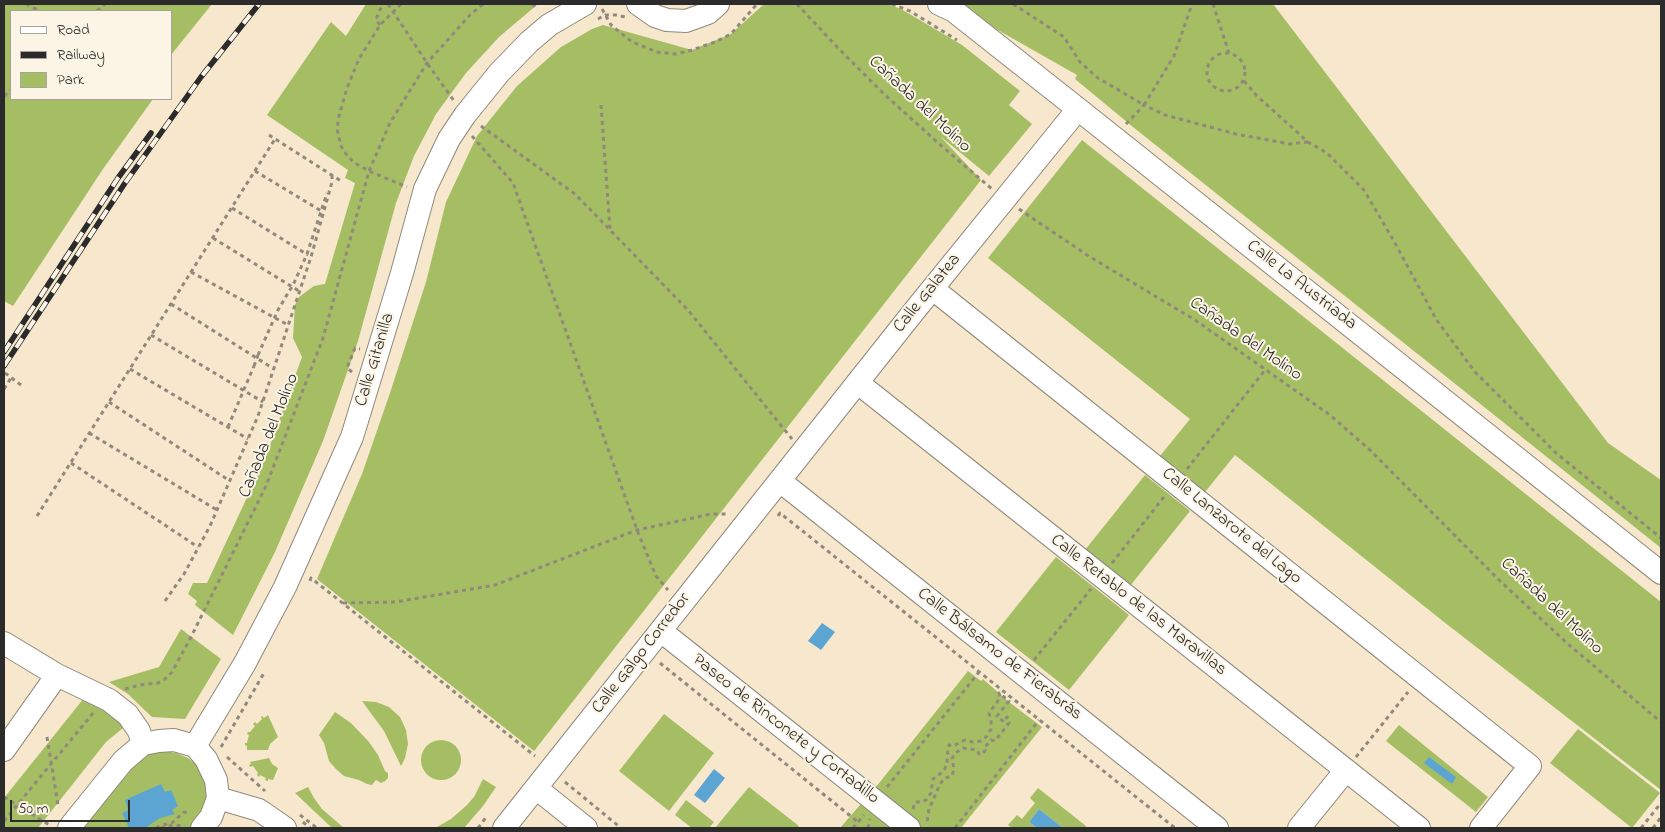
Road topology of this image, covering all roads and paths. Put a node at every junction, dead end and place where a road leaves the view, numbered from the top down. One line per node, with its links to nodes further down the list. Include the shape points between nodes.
1 (26, 4): 14 (path)
2 (386, 4): 16 (path); 18 (path, via 376,20)
3 (401, 4): 16 (path)
4 (483, 4): 21 (path, Cañada del Molino)
5 (532, 4): 13 (path)
6 (718, 4): 15 (street, via 708,12 686,20 667,20)
7 (797, 4): 38 (path, Cañada del Molino, via 884,94)
8 (892, 4): 19 (path, via 910,11)
9 (939, 4): 25 (street, Calle La Austriada, via 954,11)
10 (1013, 4): 24 (path, via 1064,37 1080,62 1098,78)
11 (1192, 4): 24 (path, via 1174,56)
12 (1213, 4): 20 (path)
13 (537, 8)
14 (38, 10)
15 (633, 11): 17 (path, via 616,15)
16 (392, 12): 18 (path); 21 (path)
17 (590, 13): 26 (street, Calle Gitanilla, via 549,25 499,73)
18 (380, 25): 34 (path, via 359,59 347,88 337,129 346,154)
19 (964, 44)
20 (1229, 53): 22 (path, via 1243,65); 22 (path, via 1210,60 1206,73 1208,80 1223,91 1236,89)
21 (426, 63): 26 (path); 34 (path, Cañada del Molino, via 390,123)
22 (1244, 81): 32 (path)
23 (601, 105): 42 (path)
24 (1144, 105): 29 (path); 32 (path, via 1165,115 1236,134 1290,144)
25 (1078, 109): 29 (street, Calle La Austriada); 38 (street, Calle Galatea)
26 (465, 114): 104 (street, Calle Gitanilla, via 425,189 352,437 285,587 245,663)
27 (269, 135): 30 (path)
28 (472, 136): 31 (path); 42 (path, via 479,124 575,194); 77 (path, via 513,183)
29 (1115, 138): 81 (street, Calle La Austriada)
30 (275, 139): 33 (path); 35 (path)
31 (468, 142)
32 (1308, 142): 78 (path, via 1326,153 1364,190 1436,319 1475,372 1556,453)
33 (255, 171): 40 (path); 41 (path)
34 (369, 171): 37 (path); 99 (path, Cañada del Molino, via 323,338 261,497 172,672 158,683 122,690)
35 (333, 174): 36 (path); 41 (path)
36 (341, 181)
37 (410, 188)
38 (998, 193): 39 (path); 48 (street, Calle Galatea); 101 (path, Cañada del Molino, via 1087,255 1195,320 1330,415 1569,645)
39 (984, 194)
40 (232, 208): 43 (path); 44 (path)
41 (323, 212): 44 (path); 45 (path)
42 (610, 230): 67 (path, via 688,310 790,437)
43 (213, 238): 46 (path); 47 (path)
44 (307, 255): 45 (path); 47 (path)
45 (311, 257): 49 (path)
46 (191, 272): 50 (path); 51 (path)
47 (292, 287): 49 (path); 51 (path)
48 (933, 289): 60 (street, Calle Galatea); 97 (street, Calle Lanzarote del Lago)
49 (299, 292): 52 (path)
50 (171, 304): 53 (path); 56 (path)
51 (275, 318): 52 (path); 63 (path, bridge)
52 (288, 325): 56 (path)
53 (151, 335): 55 (path); 63 (path)
54 (359, 349): 57 (path, via 355,348 347,368)
55 (130, 369): 64 (path); 66 (path)
56 (274, 369): 65 (path)
57 (351, 371)
58 (5, 373): 59 (path)
59 (11, 378): 61 (path); 62 (path)
60 (858, 383): 72 (street, Calle Galatea); 82 (street, Calle Retablo de las Maravillas)
61 (21, 385)
62 (4, 389)
63 (244, 390): 65 (path); 66 (path)
64 (108, 402): 68 (path); 71 (path)
65 (263, 402): 69 (path)
66 (228, 427): 69 (path)
67 (796, 430)
68 (90, 433): 70 (path); 73 (path)
69 (248, 439): 71 (path)
70 (71, 463): 74 (path); 79 (path)
71 (230, 481): 73 (path)
72 (780, 481): 90 (street, Calle Galgo Corredor); 95 (street, Calle Bálsamo de Fierabrás)
73 (216, 510): 79 (path)
74 (37, 516)
75 (775, 519): 94 (path, via 780,513)
76 (722, 522): 77 (path, via 728,514 711,514)
77 (636, 530): 86 (path, via 656,576); 89 (path, via 495,584 394,602)
78 (1661, 538)
79 (198, 547): 88 (path)
80 (315, 569): 83 (path)
81 (1661, 572)
82 (1101, 577): 95 (path); 110 (street, Calle Retablo de las Maravillas)
83 (311, 578): 85 (path); 89 (path)
84 (674, 582): 86 (path)
85 (308, 584)
86 (668, 590): 87 (path)
87 (663, 596)
88 (165, 602)
89 (343, 603): 107 (path)
90 (668, 637): 112 (street, Calle Galgo Corredor); 118 (street, Paseo de Rinconete y Cortadillo); 122 (path, via 660,663)
91 (4, 644): 96 (street)
92 (264, 667): 93 (path)
93 (262, 672)
94 (979, 672): 98 (path); 118 (path)
95 (1023, 674): 98 (path); 138 (street, Calle Bálsamo de Fierabrás)
96 (57, 675): 99 (street); 105 (street)
97 (1420, 677): 110 (path); 141 (street, Calle Lanzarote del Lago, via 1530,766)
98 (1007, 694): 100 (path)
99 (109, 700): 103 (street, via 128,716 139,731); 108 (path, Cañada del Molino, via 92,713)
100 (1040, 720): 136 (path); 137 (path)
101 (1661, 722)
102 (47, 737): 108 (path)
103 (143, 744): 104 (street, via 174,740); 125 (street, via 123,761)
104 (195, 746): 114 (street, via 206,759 216,780)
105 (4, 750)
106 (540, 751): 107 (path)
107 (535, 756): 109 (path)
108 (52, 762): 116 (path, Cañada del Molino); 117 (path)
109 (530, 764)
110 (1346, 770): 139 (street); 140 (street, Calle Retablo de las Maravillas)
111 (569, 777): 131 (path, via 564,783)
112 (536, 788): 121 (street, Calle Galgo Corredor); 130 (street)
113 (4, 797): 116 (path)
114 (218, 798): 123 (street, via 211,817); 128 (street, via 259,810)
115 (1661, 804): 142 (path)
116 (17, 805): 120 (path, Cañada del Molino); 124 (path)
117 (58, 805)
118 (879, 805): 122 (path); 133 (path, via 880,810 870,820); 134 (street, Paseo de Rinconete y Cortadillo); 135 (path, via 902,805 912,810 915,802 926,800 931,794 933,780 944,771 949,745 966,740 981,741 987,736 992,721 989,713 1000,698 999,693 1009,701 997,716 1004,722 1007,717 1009,723 984,748 983,754 963,748 954,754 952,776 940,784 927,822 923,823)
119 (1661, 817): 143 (path)
120 (4, 821)
121 (497, 821): 129 (path)
122 (858, 822): 132 (path)
123 (196, 824): 126 (path, via 184,812 172,823); 127 (path)
124 (53, 828)
125 (69, 828)
126 (156, 828)
127 (161, 828)
128 (285, 828)
129 (478, 828)
130 (586, 828)
131 (621, 828)
132 (853, 828)
133 (868, 828)
134 (909, 828)
135 (924, 828)
136 (955, 828)
137 (1175, 828)
138 (1217, 828)
139 (1299, 828)
140 (1419, 828)
141 (1481, 828)
142 (1644, 828)
143 (1653, 828)

